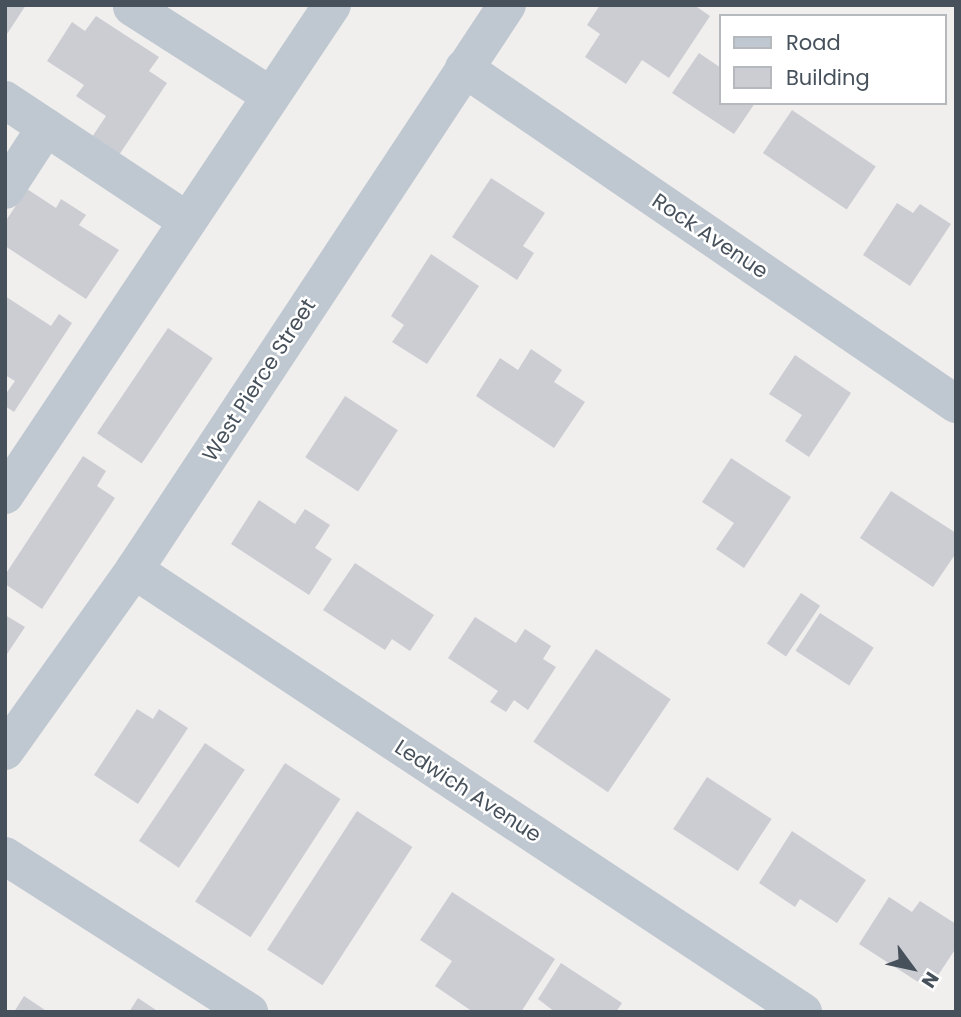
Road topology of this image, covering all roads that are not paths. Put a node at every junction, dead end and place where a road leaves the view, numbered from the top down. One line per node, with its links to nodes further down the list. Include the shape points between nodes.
1 (332, 5): 5 (street)
2 (507, 5): 4 (street, West Pierce Street)
3 (132, 7): 5 (street)
4 (464, 68): 10 (street, Rock Avenue); 12 (street, West Pierce Street)
5 (271, 96): 9 (street)
6 (5, 100): 7 (street)
7 (46, 127): 8 (street); 9 (street)
8 (5, 190)
9 (187, 221): 11 (street)
10 (956, 404)
11 (5, 495)
12 (134, 570): 13 (street, West Pierce Street); 16 (street, Ledwich Avenue)
13 (5, 751)
14 (5, 856): 15 (street)
15 (249, 1012)
16 (803, 1012)

